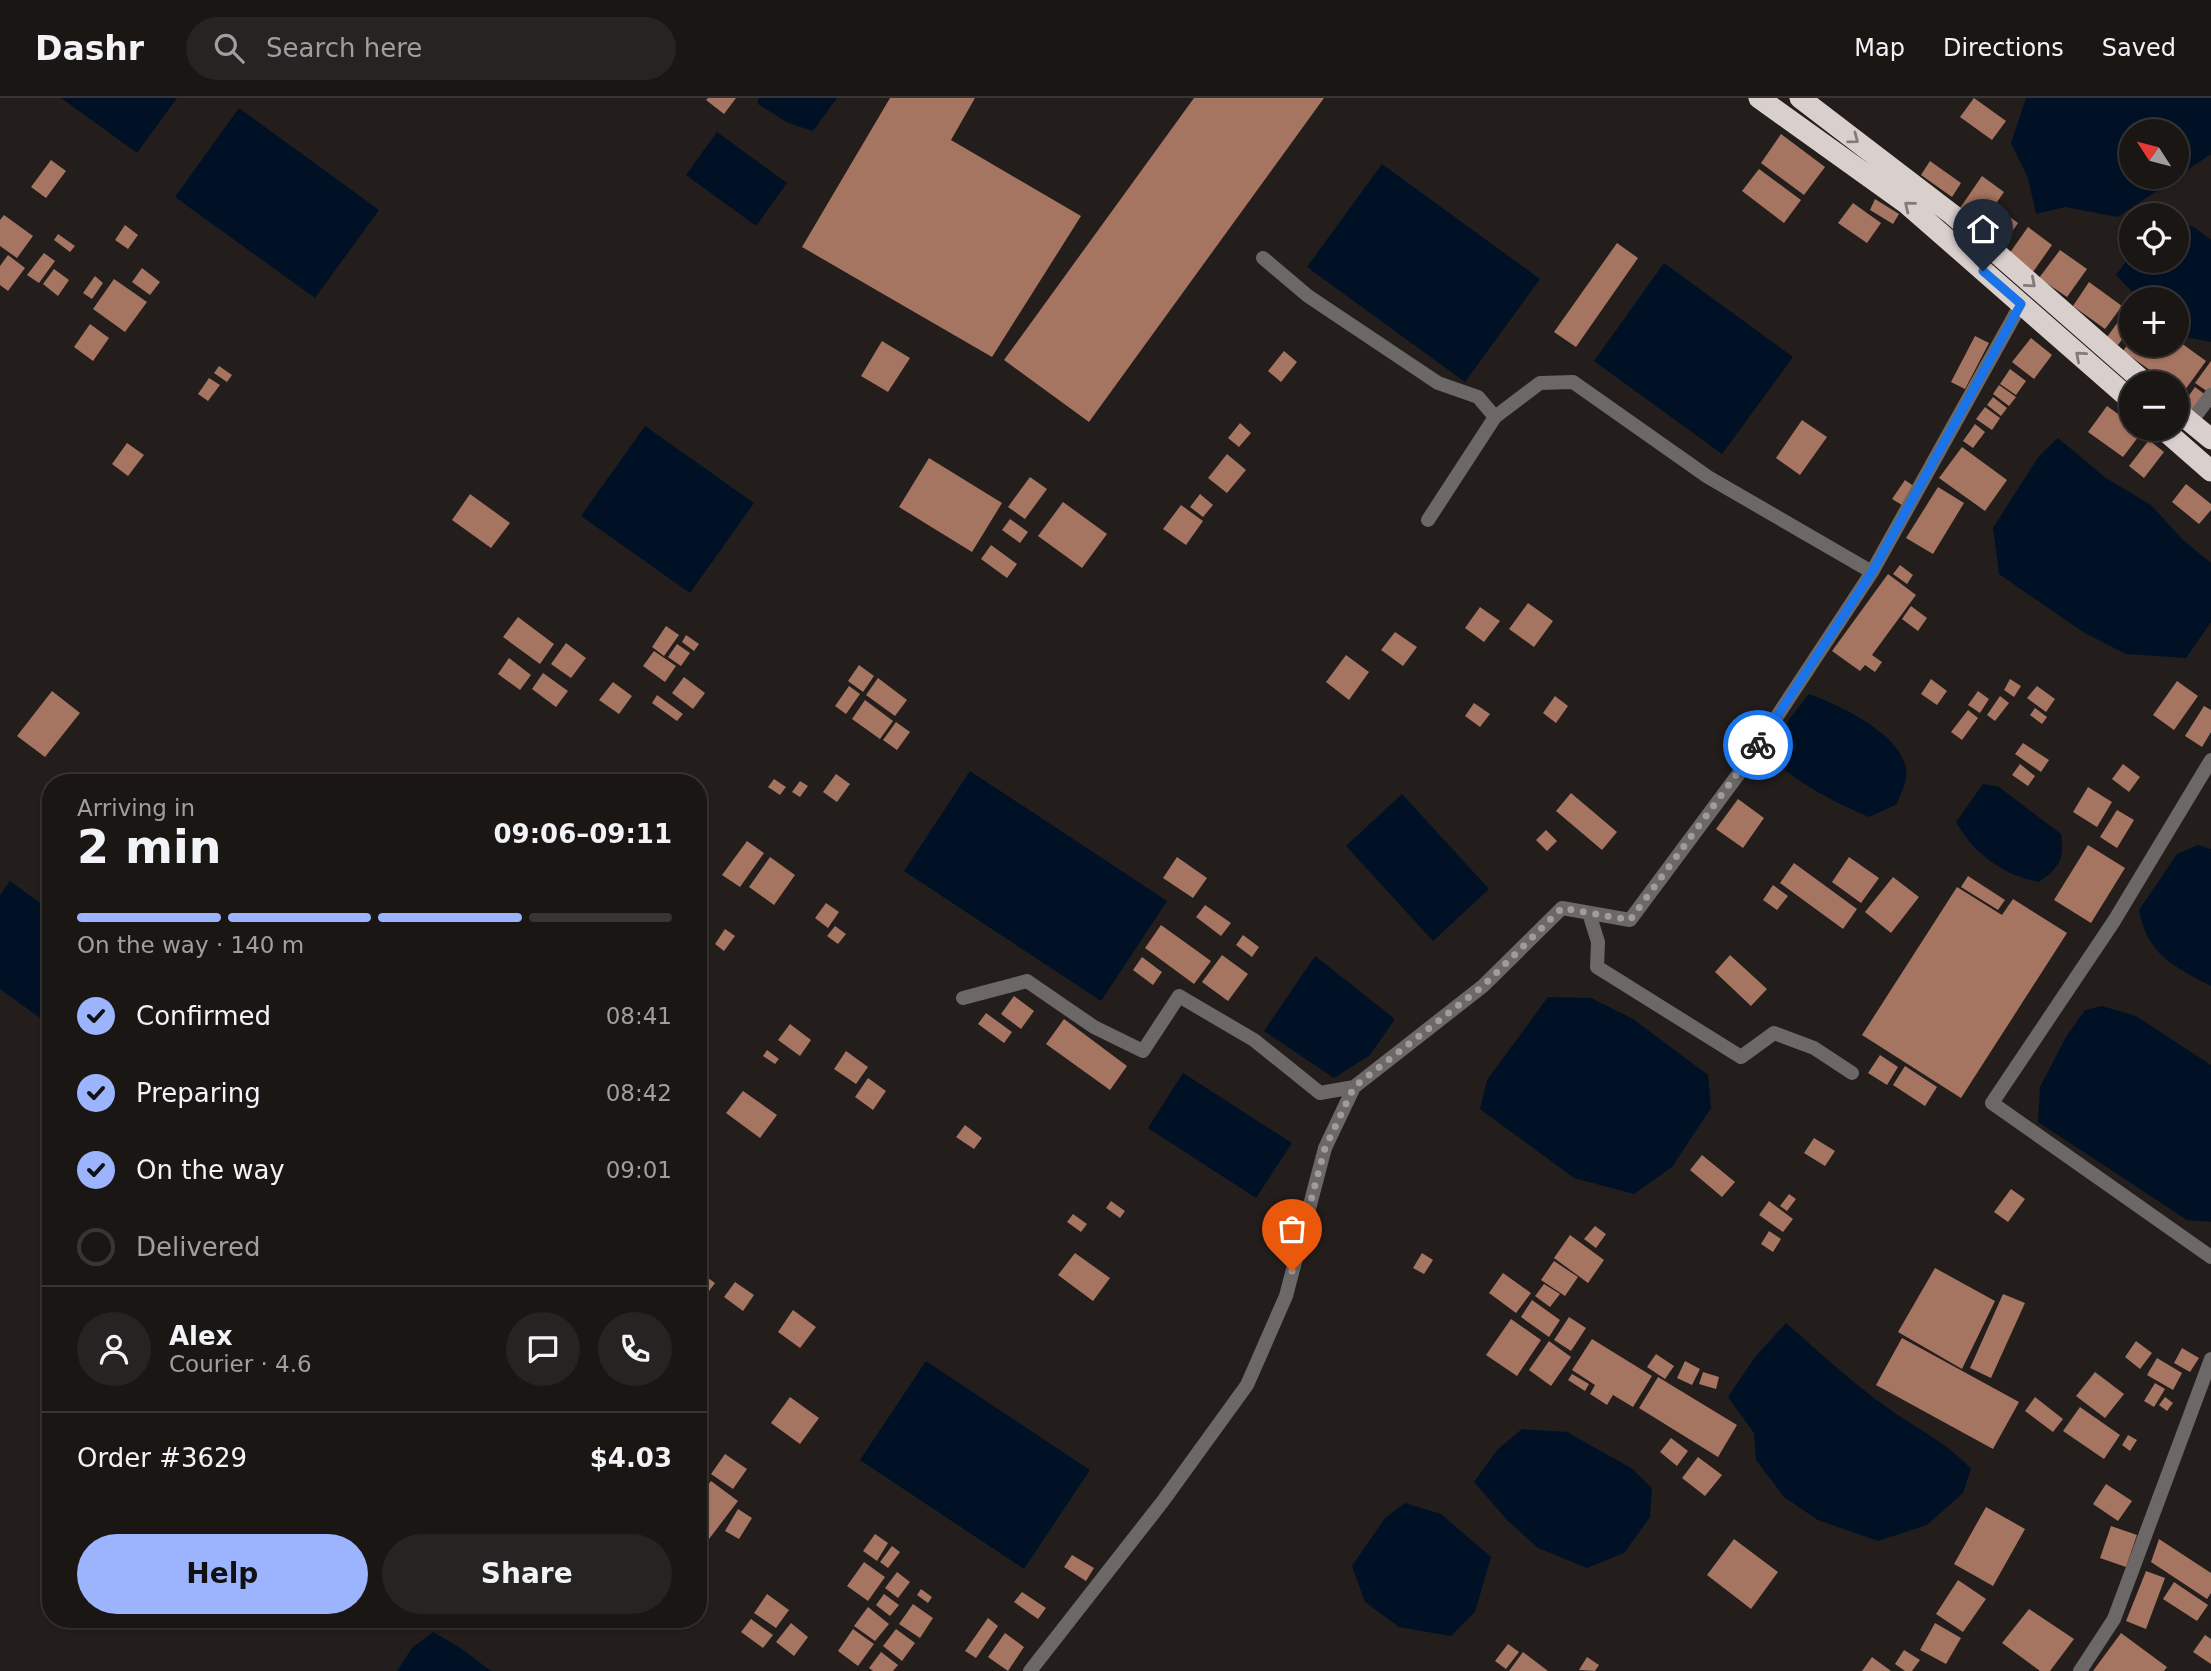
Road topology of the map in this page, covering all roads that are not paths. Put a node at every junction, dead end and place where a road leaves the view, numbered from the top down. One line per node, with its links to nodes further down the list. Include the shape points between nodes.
1 (1759, 98): 4 (highway, one-way to 1, via 1907,204)
2 (1800, 98): 5 (highway, one-way to 5, via 1953,215)
3 (1263, 258): 9 (street, via 1308,296 1438,383 1478,397)
4 (2021, 304): 6 (highway, one-way to 4); 15 (street)
5 (2132, 371)
6 (2119, 390)
7 (2211, 395): 8 (street)
8 (2189, 413)
9 (1495, 417): 14 (street); 15 (street, via 1540,383 1573,382 1707,477)
10 (2189, 421): 11 (highway)
11 (2211, 439)
12 (2177, 441): 13 (highway)
13 (2211, 471)
14 (1427, 520)
15 (1872, 572): 17 (street, via 1743,768 1630,920)
16 (2211, 760): 21 (street, via 2114,921 1992,1103)
17 (1589, 913): 19 (street, via 1598,942 1597,967 1717,1044 1741,1058 1774,1033 1814,1048); 20 (street, via 1562,908 1483,986)
18 (963, 998): 20 (street, via 1027,981 1094,1027 1143,1051 1179,996 1254,1040 1320,1093)
19 (1852, 1073)
20 (1354, 1087): 23 (street, via 1325,1148 1286,1296 1247,1385)
21 (2211, 1257)
22 (2211, 1359): 24 (street, via 2114,1619)
23 (1030, 1671)
24 (2080, 1671)

